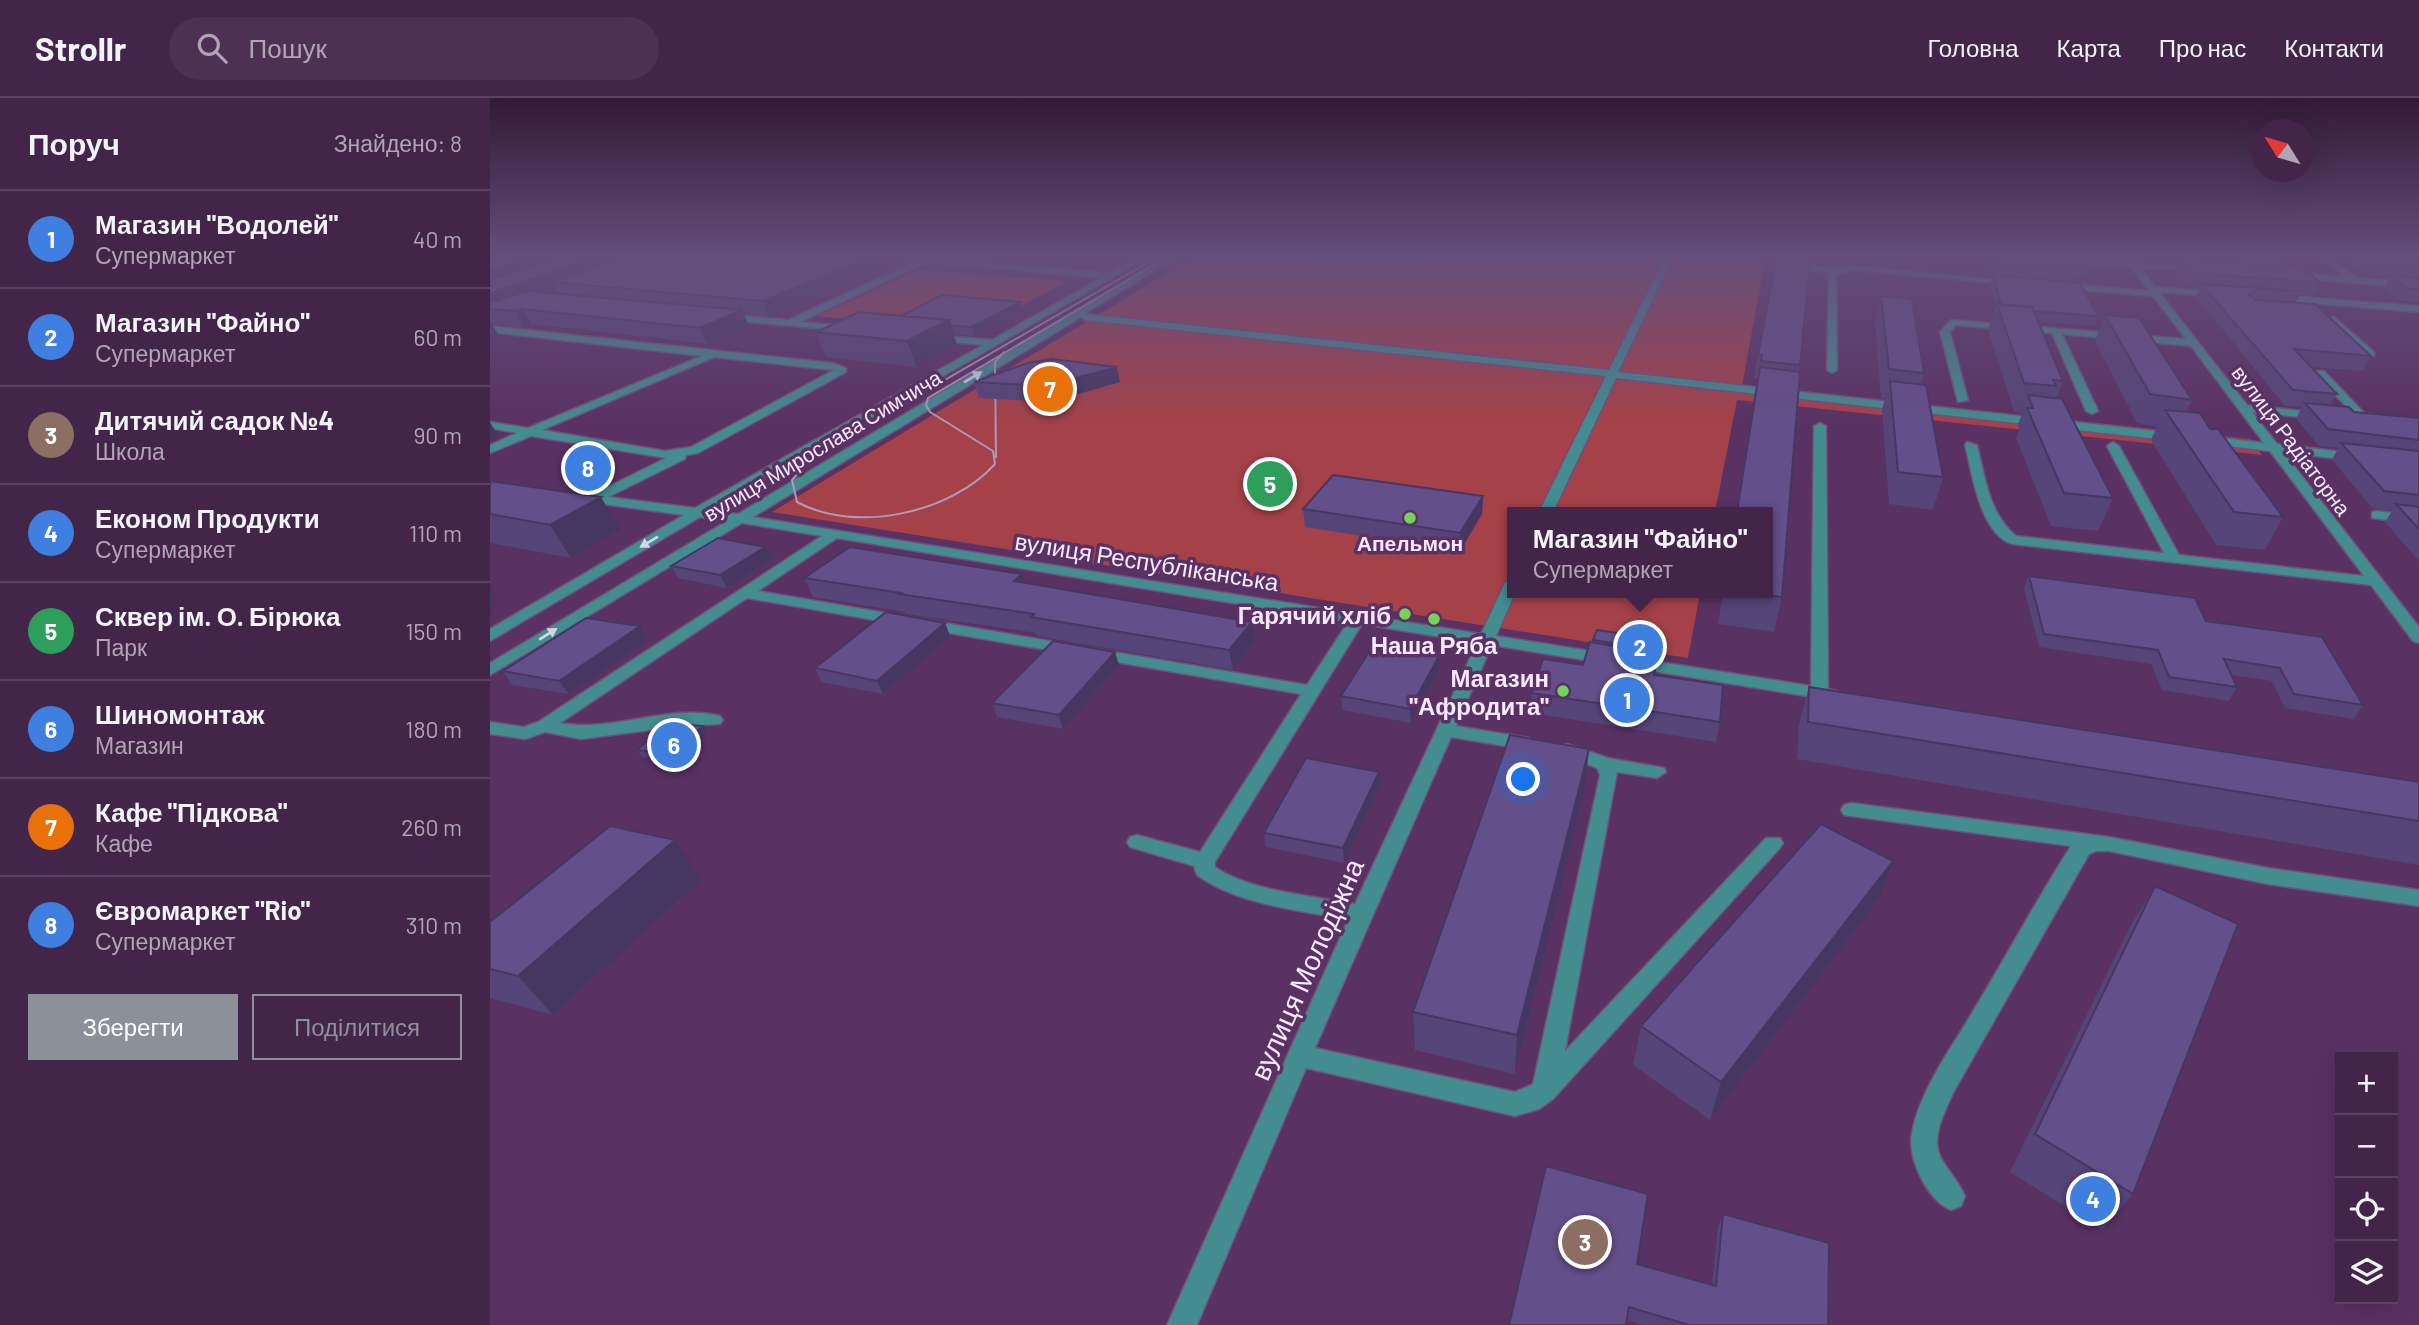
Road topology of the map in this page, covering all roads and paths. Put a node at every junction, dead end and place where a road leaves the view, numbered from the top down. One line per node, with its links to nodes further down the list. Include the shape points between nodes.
1 (813, 312): 10 (street)
2 (1047, 312): 17 (street, вулиця Мирослава Симчича)
3 (1081, 312): 43 (street, вулиця Мирослава Симчича, one-way to 3)
4 (1642, 312): 23 (street)
5 (1832, 312): 21 (street)
6 (2170, 312): 18 (street, вулиця Радіаторна)
7 (2322, 312): 20 (street)
8 (710, 316): 10 (street)
9 (1085, 317): 23 (street)
10 (790, 323): 12 (street)
11 (490, 329): 14 (street)
12 (856, 329)
13 (2056, 331): 18 (street); 24 (street, via 1951,324 1945,332); 26 (street)
14 (520, 333): 16 (street); 19 (street)
15 (923, 336): 17 (street)
16 (490, 342)
17 (993, 343): 41 (street, вулиця Мирослава Симчича)
18 (2194, 343): 25 (street, вулиця Радіаторна)
19 (712, 354): 31 (street); 36 (street, via 842,370)
20 (2370, 354)
21 (1832, 370)
22 (2319, 373): 27 (street)
23 (1612, 374): 34 (street); 40 (street)
24 (1962, 400)
25 (2245, 408): 27 (street); 34 (street, вулиця Радіаторна)
26 (2092, 411)
27 (2365, 420): 28 (street)
28 (2379, 421)
29 (490, 425): 31 (street)
30 (1820, 426): 56 (street)
31 (529, 432): 35 (street); 36 (street, via 665,455)
32 (1971, 445): 46 (street, via 1990,511 2003,534 2012,540)
33 (2113, 446): 46 (street)
34 (2276, 448): 37 (street); 47 (street, вулиця Радіаторна)
35 (490, 449)
36 (685, 454): 39 (street)
37 (2367, 458)
38 (567, 495): 39 (street, вулиця Республіканська)
39 (593, 499): 41 (street, вулиця Республіканська)
40 (1548, 507)
41 (697, 513): 43 (street, вулиця Республіканська); 51 (street, вулиця Мирослава Симчича, one-way to 51)
42 (2377, 515): 44 (street)
43 (736, 519): 45 (street, вулиця Республіканська); 54 (street, вулиця Мирослава Симчича, one-way to 43)
44 (2419, 520)
45 (834, 534): 48 (street); 50 (street, вулиця Республіканська)
46 (2174, 559): 47 (street)
47 (2373, 581): 53 (street, вулиця Радіаторна)
48 (743, 593): 55 (street); 59 (street)
49 (1507, 593): 52 (street, вулиця Молодіжна)
50 (1359, 617): 52 (street, вулиця Республіканська); 55 (street)
51 (490, 636)
52 (1486, 637): 56 (street, вулиця Республіканська); 61 (street, вулиця Молодіжна)
53 (2419, 638)
54 (490, 670)
55 (1312, 691): 68 (street)
56 (1819, 693): 57 (street, вулиця Республіканська)
57 (1847, 697)
58 (715, 720): 59 (street, via 581,733)
59 (544, 726): 60 (street, via 525,733)
60 (490, 728)
61 (1447, 730): 62 (street, via 1575,751); 70 (street, вулиця Молодіжна)
62 (1605, 764): 63 (street); 72 (street, via 1609,775 1606,792)
63 (1657, 772)
64 (1851, 810): 66 (street)
65 (1137, 842): 68 (street)
66 (2094, 842): 69 (street, via 2268,876); 73 (street, via 2078,852 1929,1117 1922,1139 1928,1166)
67 (1773, 844): 72 (street)
68 (1205, 860): 70 (street, via 1208,875 1231,885)
69 (2419, 898)
70 (1361, 914): 71 (street, вулиця Молодіжна)
71 (1301, 1056): 72 (street, via 1515,1104); 74 (street, вулиця Молодіжна)
72 (1544, 1091)
73 (1951, 1196)
74 (1182, 1325)

